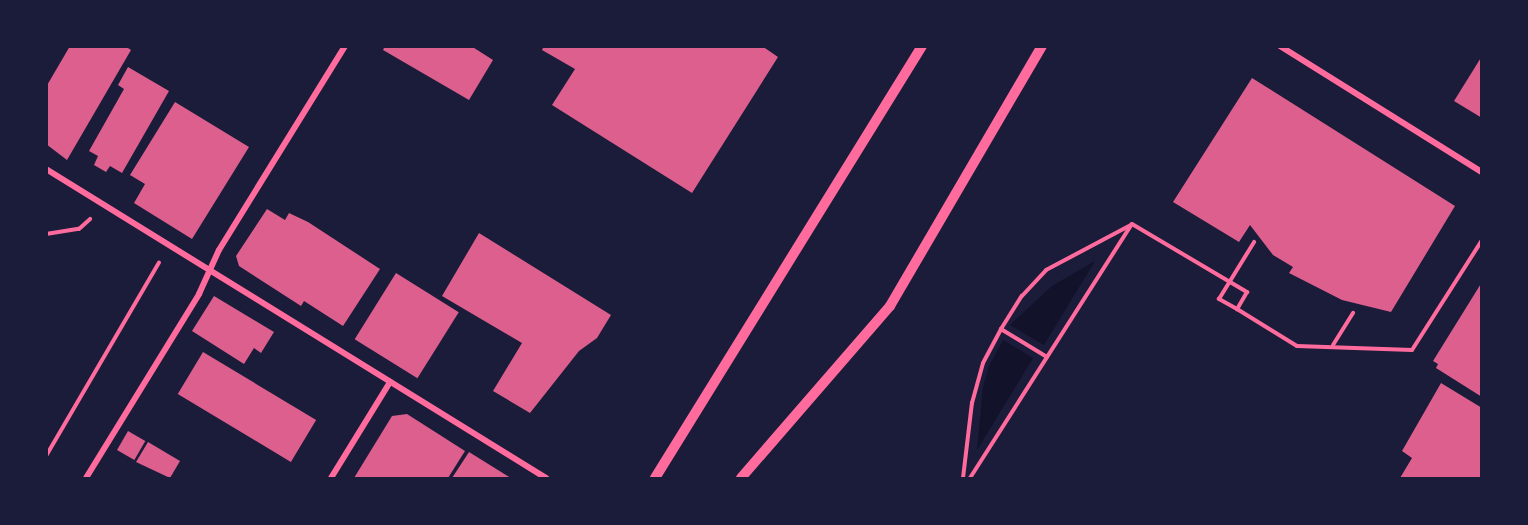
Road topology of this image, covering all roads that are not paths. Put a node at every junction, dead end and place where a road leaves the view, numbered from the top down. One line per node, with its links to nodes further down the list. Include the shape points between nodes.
1 (345, 46): 7 (street)
2 (922, 46): 12 (street)
3 (1042, 46): 13 (street, via 890,306)
4 (1280, 46): 6 (street)
5 (46, 170): 7 (street)
6 (1482, 172)
7 (208, 270): 8 (street); 9 (street, via 199,294)
8 (390, 382): 10 (street); 11 (street)
9 (86, 478)
10 (331, 478)
11 (546, 478)
12 (654, 478)
13 (741, 478)

